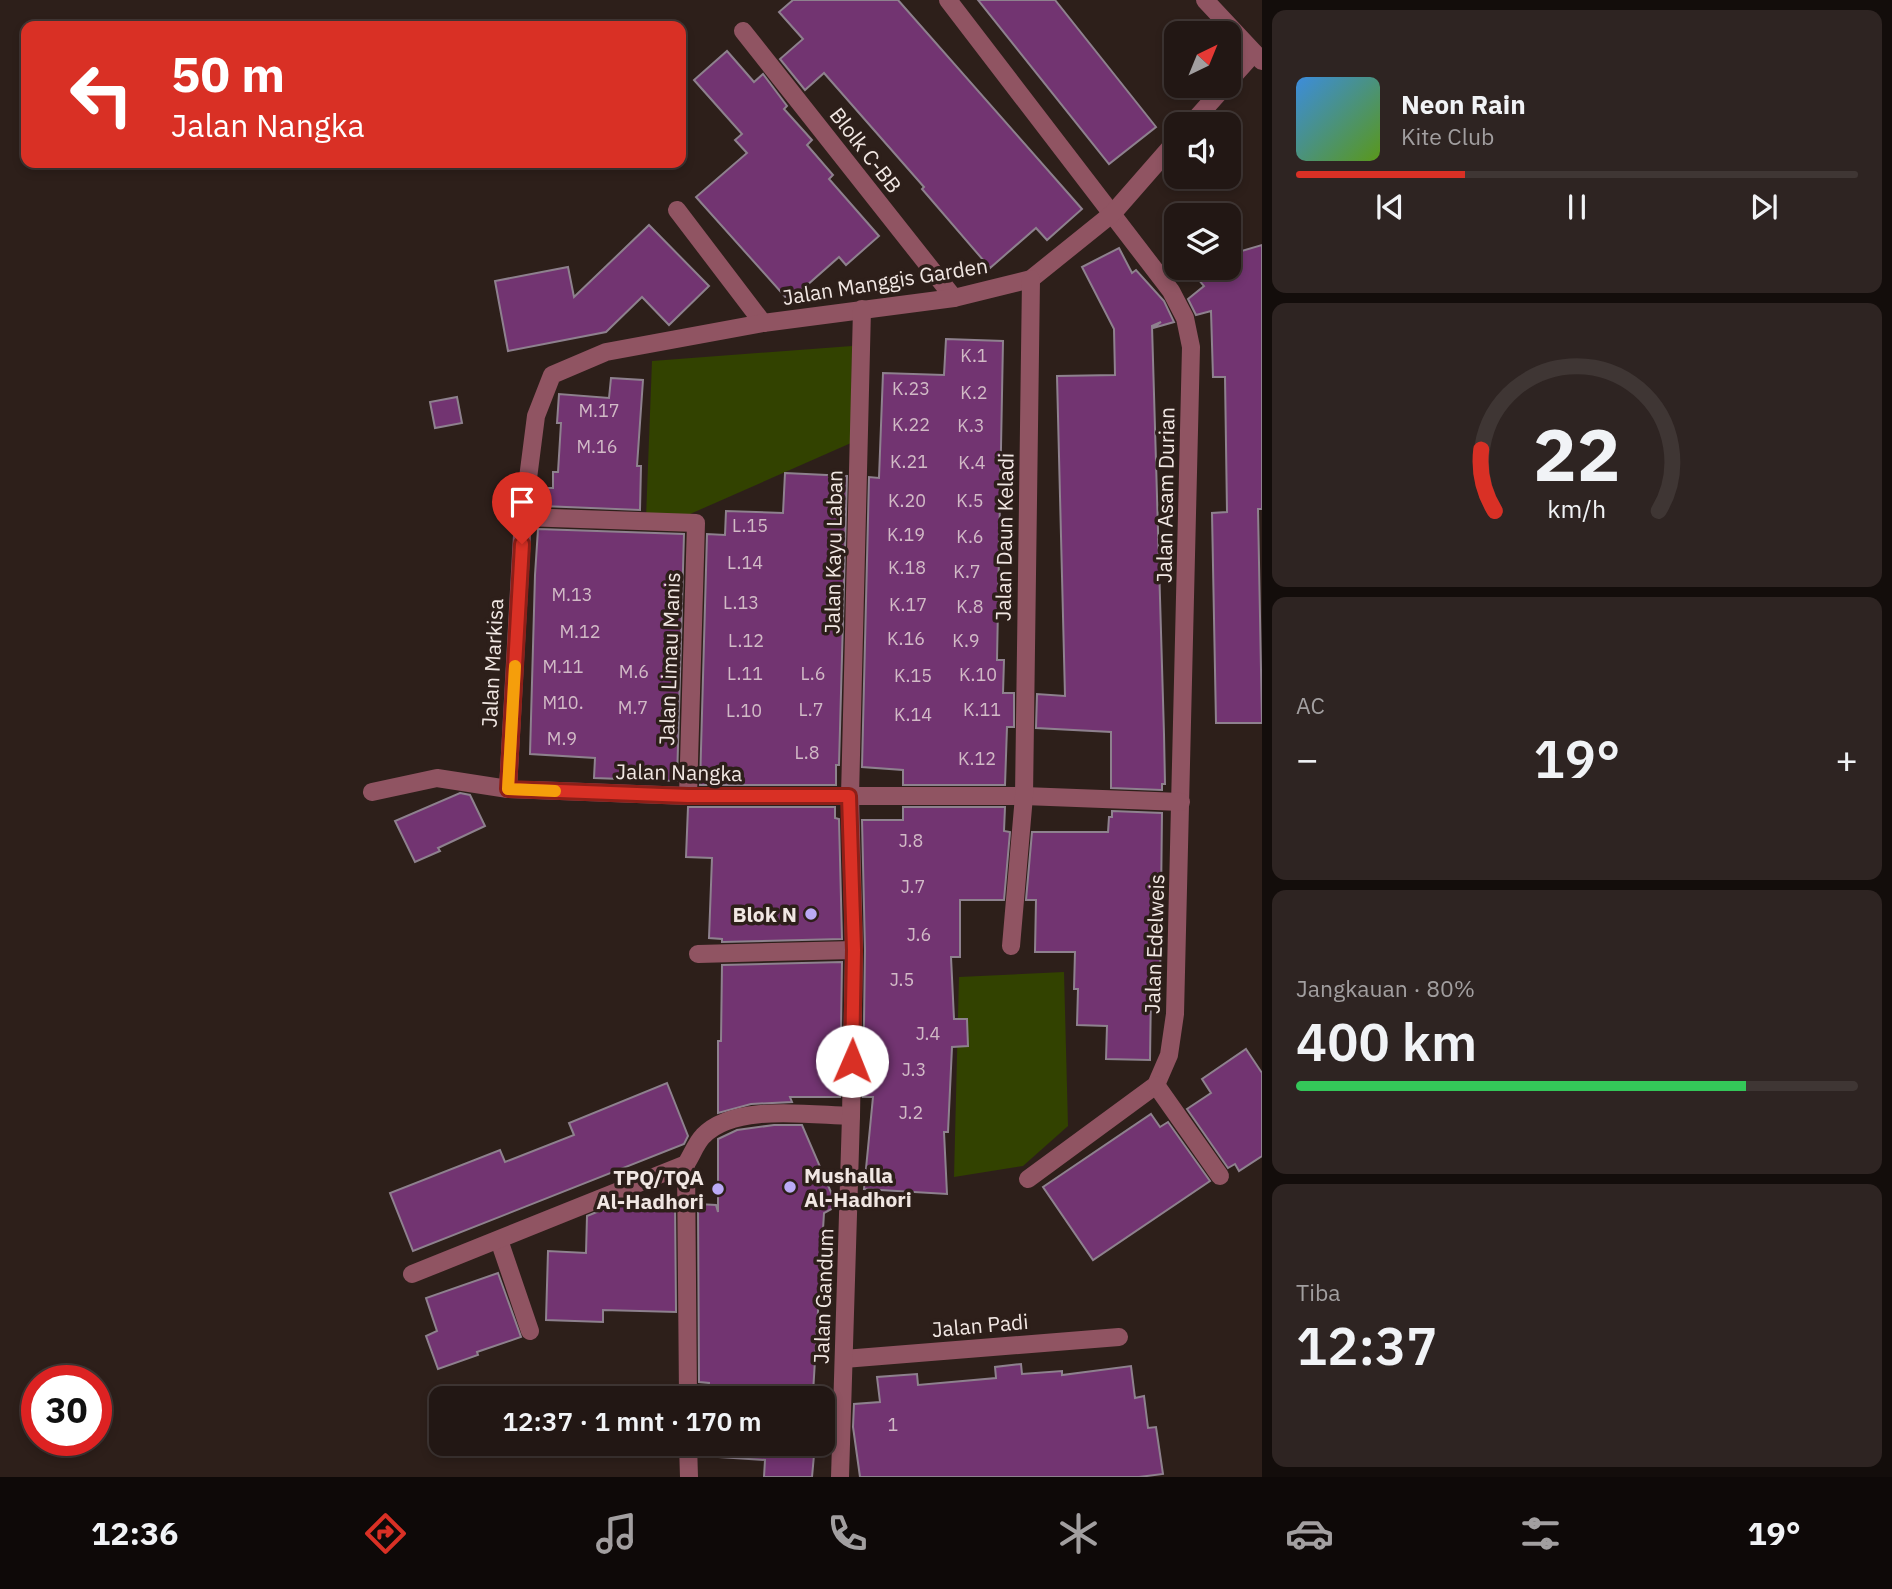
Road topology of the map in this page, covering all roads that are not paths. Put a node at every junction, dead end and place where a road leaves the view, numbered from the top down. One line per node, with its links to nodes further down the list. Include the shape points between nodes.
1 (948, 0): 10 (street, Jalan Asam Durian)
2 (1205, 0): 4 (street)
3 (743, 31): 12 (street, Blolk C-BB)
4 (1258, 57): 5 (street)
5 (1241, 71)
6 (1214, 98): 7 (street)
7 (1202, 112)
8 (1164, 155): 10 (street, Jalan Manggis Garden)
9 (677, 210): 14 (street)
10 (1113, 213): 11 (street, Jalan Manggis Garden); 22 (street, Jalan Asam Durian, via 1171,291 1185,318 1191,347)
11 (1031, 279): 12 (street, Jalan Manggis Garden); 21 (street, Jalan Daun Keladi)
12 (954, 298): 13 (street, Jalan Manggis Garden)
13 (862, 309): 14 (street, Jalan Manggis Garden); 20 (street, Jalan Kayu Laban)
14 (763, 323): 15 (street, Jalan Manggis Garden, via 606,352)
15 (552, 375): 16 (street, Jalan Markisa, via 536,416)
16 (523, 517): 17 (street, Jalan Markisa); 19 (street, Jalan Limau Manis, via 696,523)
17 (508, 789): 18 (street, Jalan Nangka, via 437,778); 19 (street, Jalan Nangka)
18 (372, 792)
19 (688, 796): 20 (street, Jalan Nangka)
20 (849, 796): 21 (street, Jalan Nangka); 24 (street, Jalan Kayu Laban)
21 (1024, 796): 22 (street, Jalan Nangka); 23 (street, Jalan Daun Keladi)
22 (1181, 802): 26 (street, Jalan Edelweis, via 1173,1036)
23 (1011, 946)
24 (854, 950): 25 (street); 27 (street, Jalan Gandum)
25 (698, 954)
26 (1156, 1085): 29 (street); 30 (street)
27 (851, 1116): 28 (street, via 762,1113 723,1123 703,1136); 35 (street, Jalan Gandum)
28 (686, 1164): 31 (street); 36 (street)
29 (1220, 1176)
30 (1028, 1179)
31 (499, 1240): 32 (street); 33 (street)
32 (412, 1274)
33 (530, 1331)
34 (1119, 1337): 35 (street, Jalan Padi)
35 (844, 1359): 39 (street, Jalan Gandum)
36 (688, 1386)
37 (688, 1456): 38 (street)
38 (689, 1477)
39 (840, 1477)

